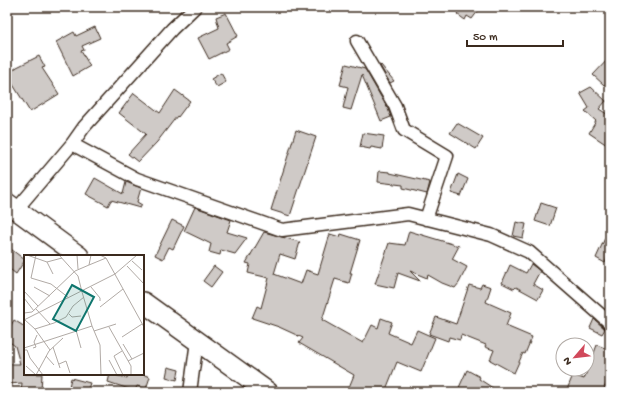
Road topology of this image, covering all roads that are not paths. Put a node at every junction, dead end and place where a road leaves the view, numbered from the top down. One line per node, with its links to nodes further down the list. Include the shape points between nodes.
1 (195, 7): 3 (street, via 84,127)
2 (357, 41): 5 (street, via 395,106 404,130 447,156)
3 (72, 144): 4 (street); 5 (street, via 137,179 282,230 408,214)
4 (10, 207): 6 (main road)
5 (426, 219): 8 (street, via 491,235 530,252)
6 (78, 255)
7 (144, 303): 9 (main road)
8 (610, 323)
9 (197, 341): 10 (street); 11 (main road)
10 (190, 392)
11 (268, 392)

